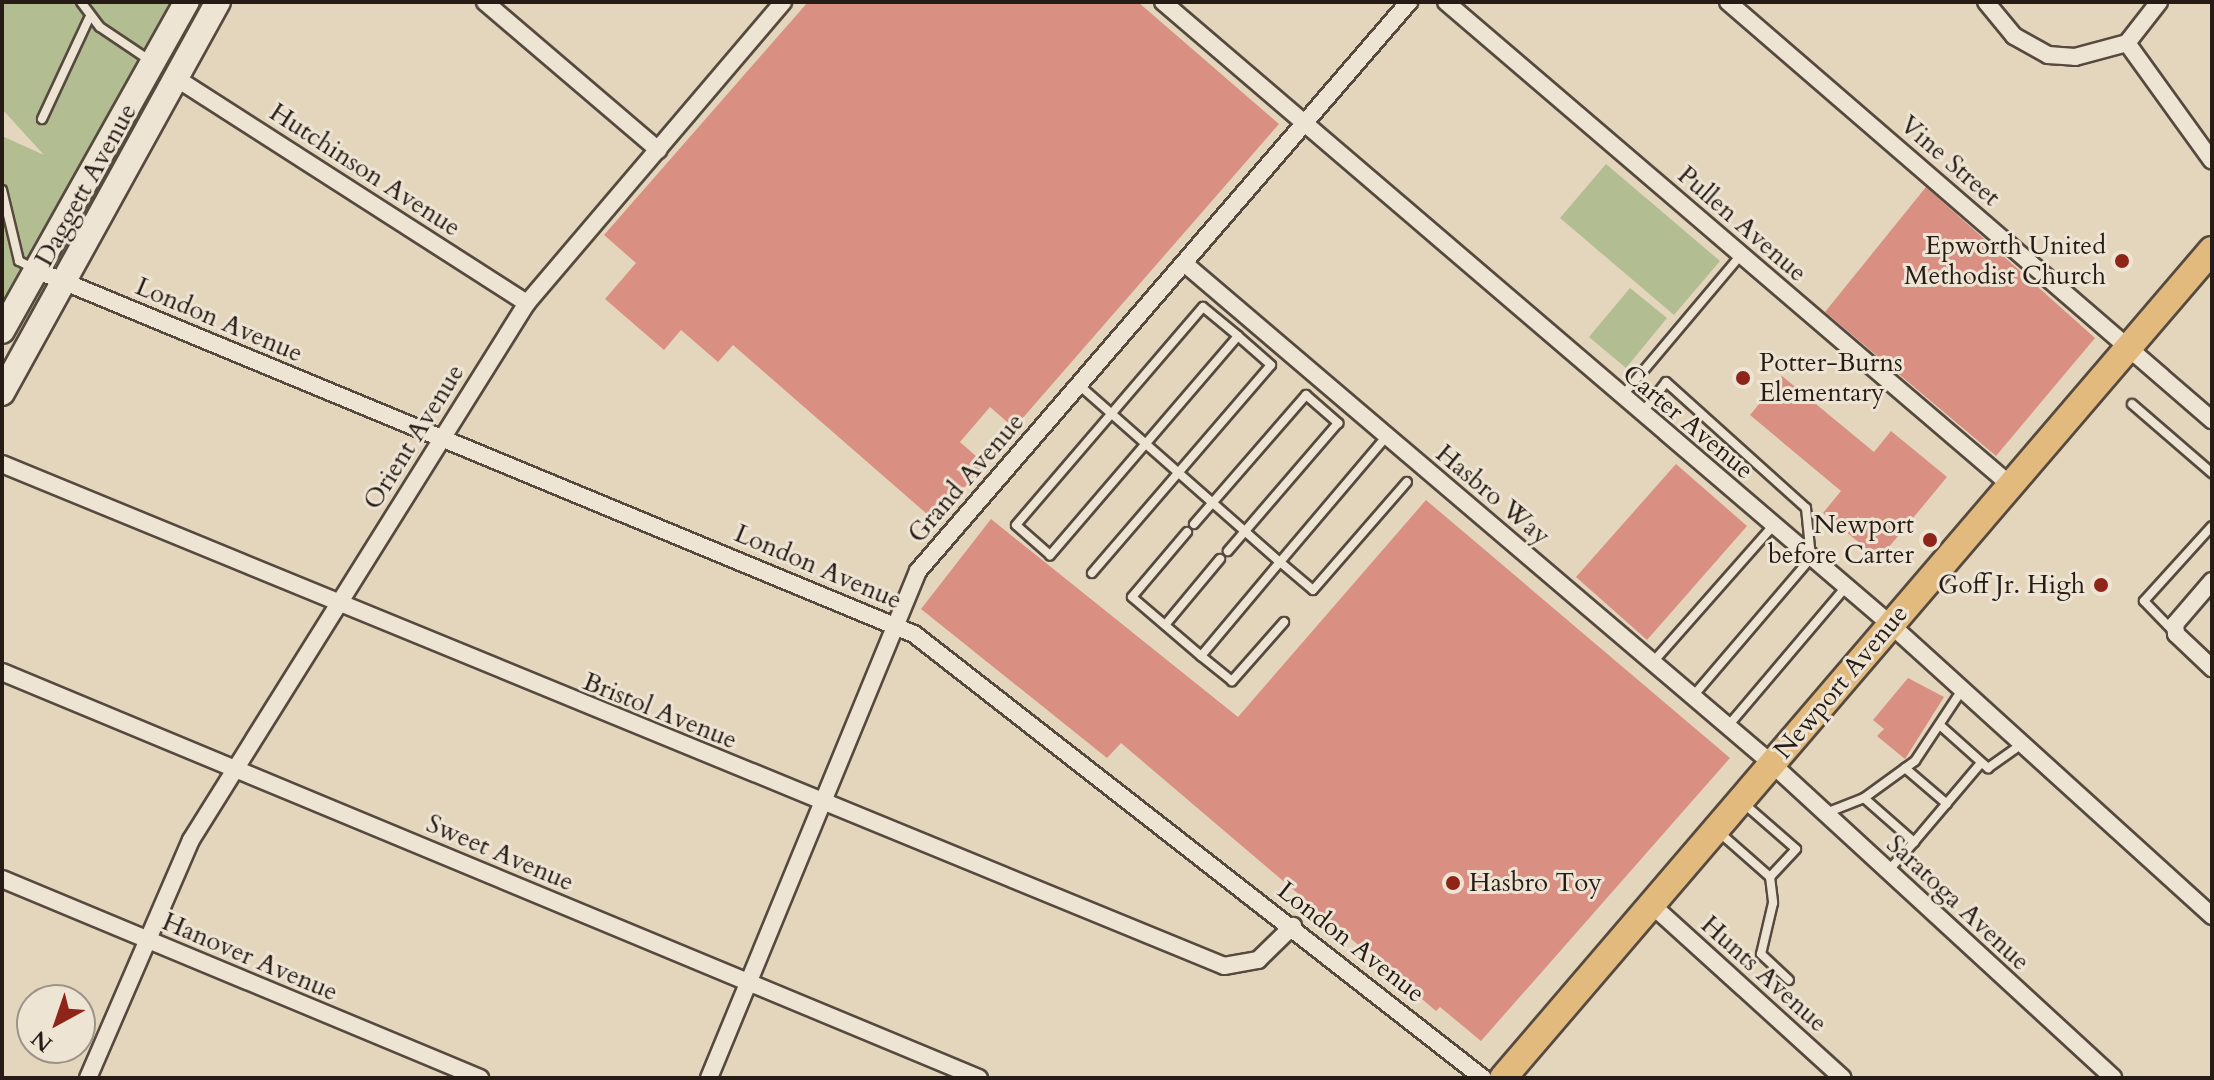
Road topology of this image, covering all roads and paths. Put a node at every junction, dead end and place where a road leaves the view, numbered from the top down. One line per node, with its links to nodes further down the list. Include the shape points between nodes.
1 (81, 2): 12 (lane)
2 (187, 2): 14 (street, Daggett Avenue)
3 (218, 2): 15 (street, Daggett Avenue)
4 (485, 2): 18 (street)
5 (783, 2): 18 (street, Orient Avenue)
6 (1163, 2): 17 (street, Carter Avenue)
7 (1409, 2): 17 (street, Grand Avenue)
8 (1446, 2): 22 (street, Pullen Avenue)
9 (1728, 2): 29 (street, Vine Street)
10 (1986, 2): 13 (street, via 2014,36 2048,55 2075,57)
11 (2159, 2): 13 (street)
12 (89, 18): 14 (lane); 16 (lane)
13 (2127, 43): 19 (street)
14 (153, 62): 24 (street, Daggett Avenue)
15 (176, 78): 25 (street, Daggett Avenue); 26 (street, Hutchinson Avenue)
16 (42, 119)
17 (1304, 122): 23 (street, Grand Avenue); 32 (street, Carter Avenue)
18 (658, 150): 26 (street, Orient Avenue)
19 (2212, 161)
20 (2, 190): 24 (lane, via 19,261)
21 (2212, 250): 29 (main road, Newport Avenue)
22 (1741, 255): 32 (lane); 44 (street, Pullen Avenue)
23 (1184, 263): 30 (street, Grand Avenue); 37 (street, Hasbro Way)
24 (36, 270): 25 (street, London Avenue); 27 (street, Daggett Avenue)
25 (65, 281): 31 (street, Daggett Avenue); 38 (street, London Avenue)
26 (527, 303): 38 (street, Orient Avenue)
27 (2, 331)
28 (1238, 336): 34 (lane, via 1203,307); 39 (lane); 41 (lane, via 1271,365)
29 (2127, 346): 36 (street, Vine Street); 44 (main road, Newport Avenue)
30 (1078, 384): 34 (lane); 61 (street, Grand Avenue, via 918,571)
31 (2, 393)
32 (1621, 397): 35 (street, Carter Avenue)
33 (2132, 404): 42 (lane)
34 (1112, 414): 39 (lane); 39 (lane, via 1016,525 1050,555)
35 (1641, 414): 47 (street, Carter Avenue); 52 (lane, via 1666,382 1801,500)
36 (2212, 420)
37 (1387, 436): 54 (lane); 65 (street, Hasbro Way)
38 (443, 437): 58 (street, Orient Avenue); 61 (street, London Avenue)
39 (1144, 443): 41 (lane)
40 (2, 464): 58 (street, Bristol Avenue)
41 (1177, 473): 45 (lane); 55 (lane)
42 (2212, 473)
43 (1407, 482): 54 (lane, via 1313,590)
44 (2008, 483): 60 (main road, Newport Avenue)
45 (1211, 503): 46 (lane); 50 (lane); 50 (lane, via 1306,395 1338,423)
46 (1194, 524)
47 (1773, 526): 52 (street, Carter Avenue); 65 (lane)
48 (2212, 526): 63 (lane, via 2166,574 2145,608)
49 (1187, 532): 62 (lane, via 1132,597)
50 (1245, 532): 51 (lane); 54 (lane)
51 (1228, 551)
52 (1811, 558): 57 (street, Carter Avenue); 69 (lane)
53 (1220, 559): 62 (lane)
54 (1280, 562): 64 (lane)
55 (1092, 573)
56 (2212, 581): 63 (street)
57 (1846, 587): 60 (street, Carter Avenue); 70 (lane)
58 (338, 606): 76 (street, Orient Avenue); 79 (street, Bristol Avenue)
59 (1284, 622): 64 (lane, via 1232,681)
60 (1890, 624): 68 (street, Carter Avenue); 73 (main road, Newport Avenue)
61 (896, 625): 79 (street, Grand Avenue); 89 (street, London Avenue)
62 (1165, 625): 64 (lane)
63 (2175, 629): 66 (street)
64 (1201, 656)
65 (1653, 662): 69 (street, Hasbro Way)
66 (2212, 668)
67 (2, 672): 76 (street, Sweet Avenue)
68 (1962, 690): 71 (lane); 72 (street, Carter Avenue)
69 (1693, 696): 70 (street, Hasbro Way)
70 (1728, 726): 73 (street, Hasbro Way)
71 (1942, 727): 74 (lane); 75 (lane)
72 (2022, 744): 74 (lane, via 1998,767); 88 (street, Carter Avenue)
73 (1771, 763): 78 (main road, Newport Avenue); 81 (street, Saratoga Avenue)
74 (1981, 763): 80 (lane)
75 (1905, 768): 77 (lane); 80 (lane)
76 (235, 769): 90 (street, Orient Avenue); 92 (street, Sweet Avenue)
77 (1864, 798): 81 (lane); 83 (lane)
78 (1740, 801): 82 (main road, Newport Avenue); 85 (lane, via 1796,849)
79 (822, 804): 89 (street, Bristol Avenue, via 1224,966 1258,960); 92 (street, Grand Avenue)
80 (1947, 804): 83 (lane)
81 (1825, 813): 84 (street, Saratoga Avenue)
82 (1716, 830): 85 (lane); 87 (main road, Newport Avenue)
83 (1914, 842): 84 (lane)
84 (1888, 871): 100 (street, Saratoga Avenue)
85 (1770, 877): 91 (lane, via 1773,903 1761,954)
86 (2, 879): 90 (street, Hanover Avenue)
87 (1653, 906): 98 (main road, Newport Avenue); 99 (street, Hunts Avenue)
88 (2212, 916)
89 (1293, 926): 97 (street, London Avenue)
90 (143, 938): 93 (street, Orient Avenue); 94 (street, Hanover Avenue)
91 (1789, 980)
92 (748, 982): 95 (street, Grand Avenue); 96 (street, Sweet Avenue)
93 (88, 1078)
94 (480, 1078)
95 (709, 1078)
96 (979, 1078)
97 (1483, 1078)
98 (1503, 1078)
99 (1843, 1078)
100 (2113, 1078)

